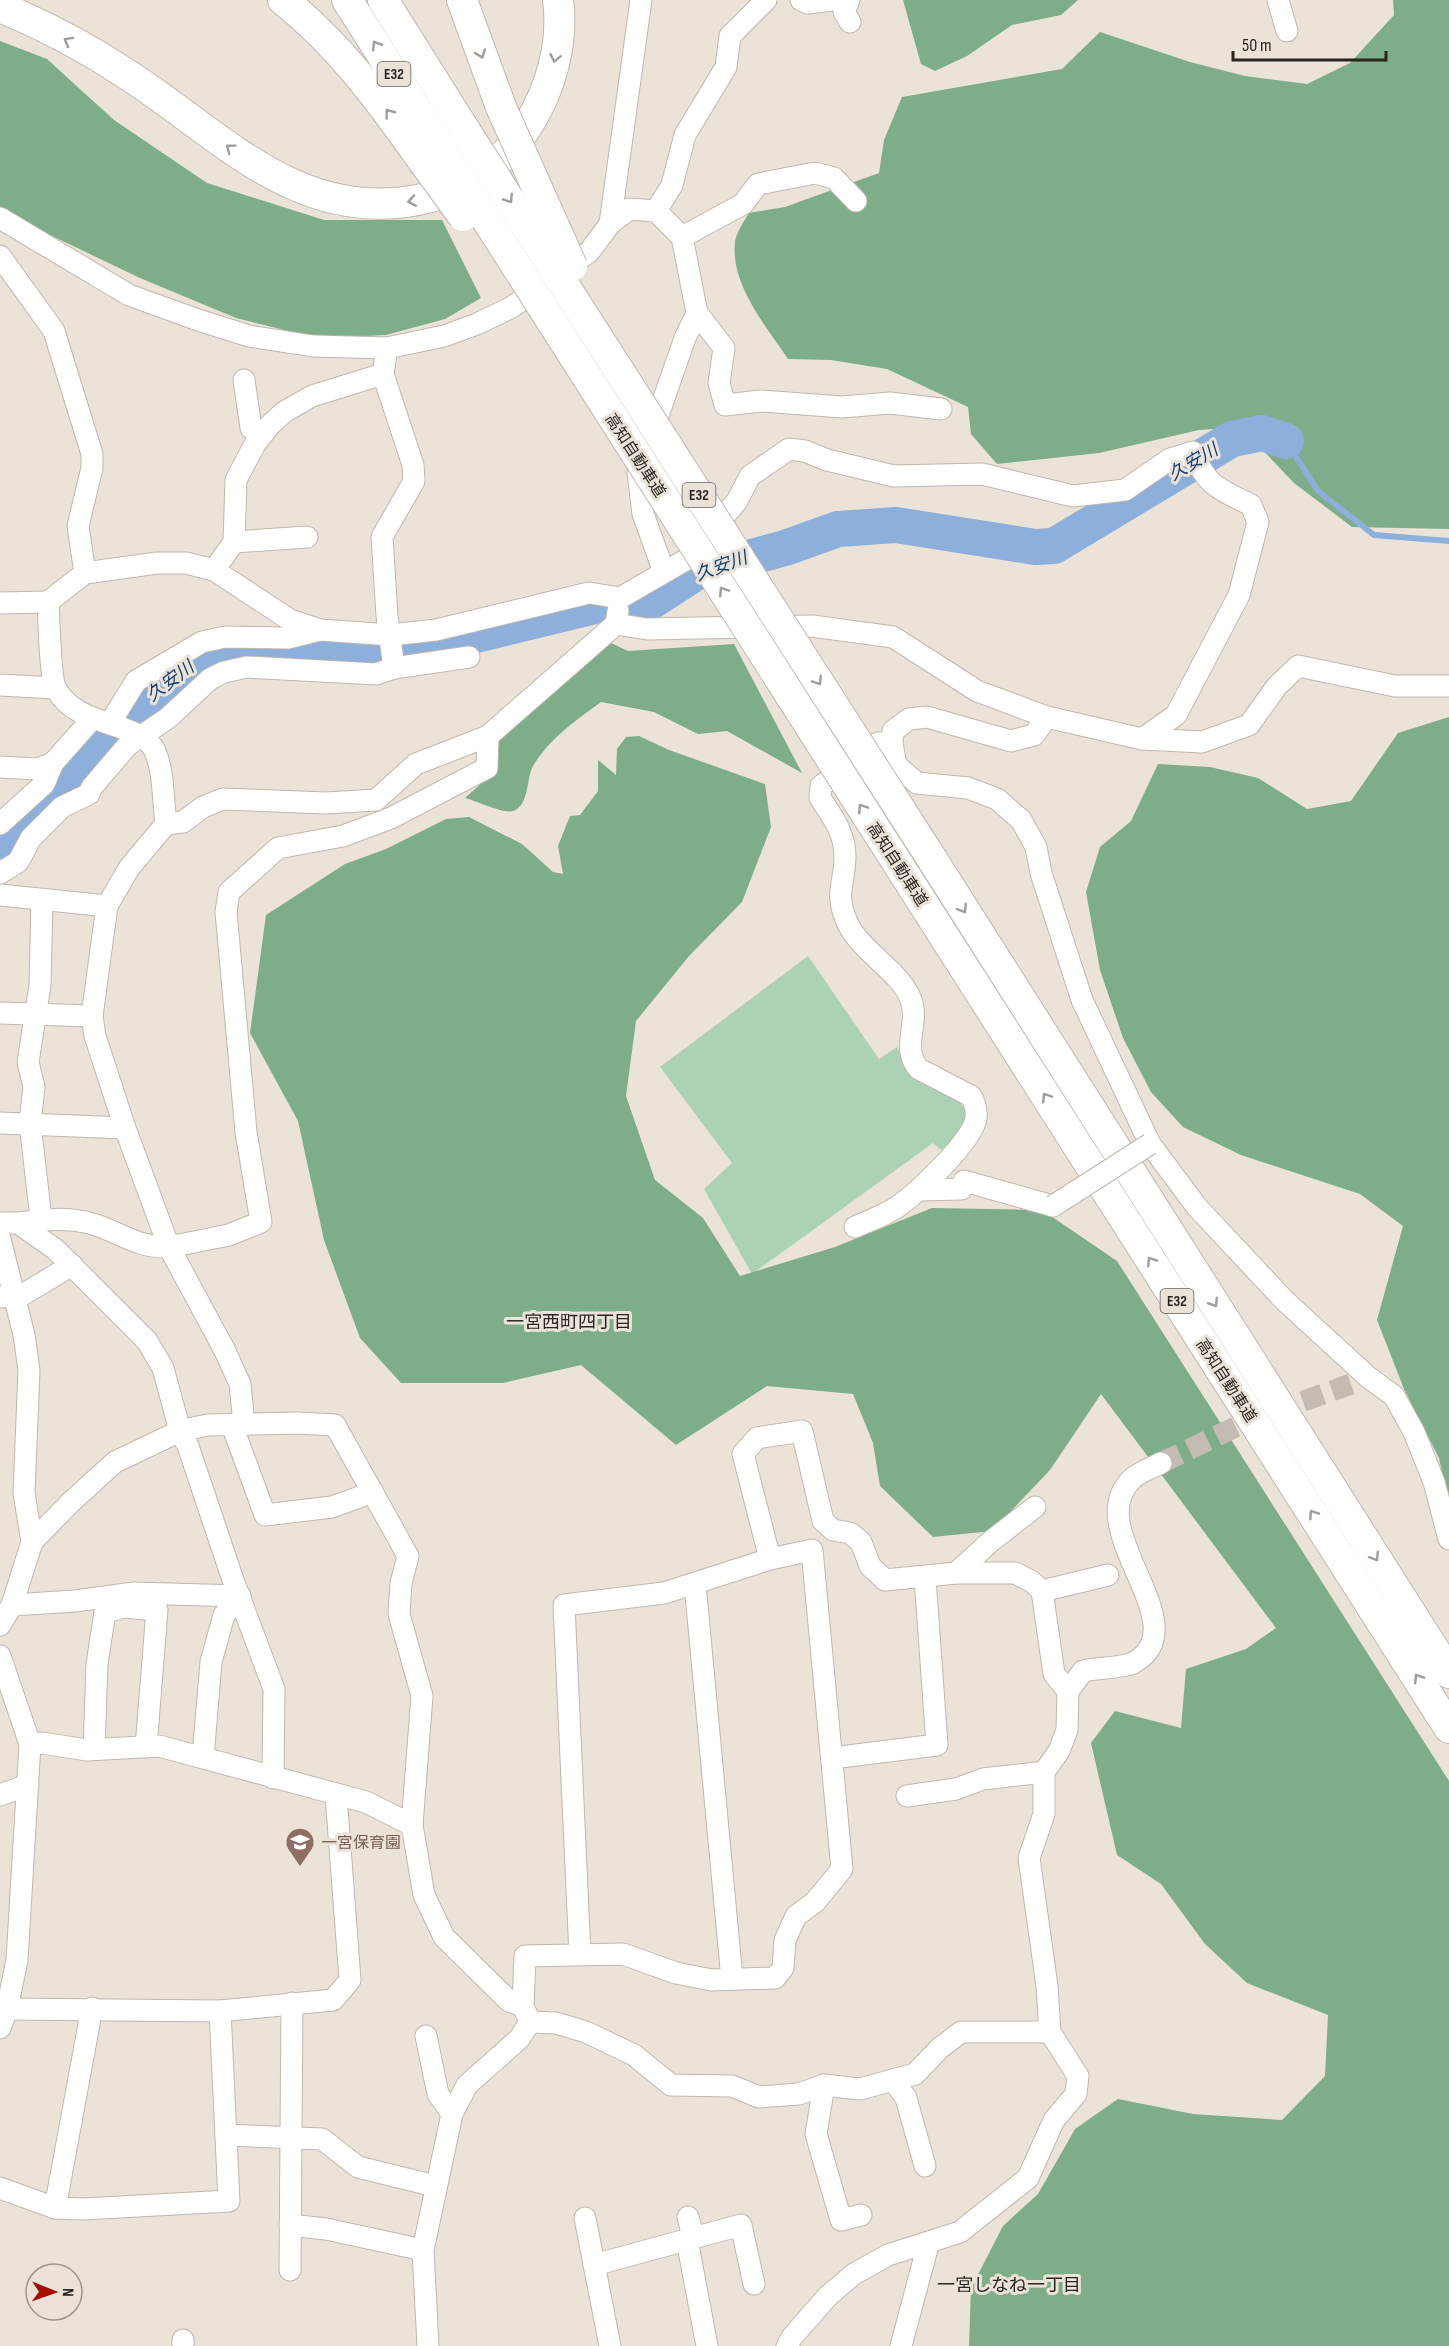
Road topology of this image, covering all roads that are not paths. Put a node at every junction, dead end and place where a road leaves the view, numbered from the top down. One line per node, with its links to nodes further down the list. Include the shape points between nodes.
1 (283, 0): 15 (highway, one-way to 1, via 334,45)
2 (347, 0): 15 (highway, E32, one-way to 2)
3 (383, 0): 39 (highway, 高知自動車道 / E32, one-way to 39, bridge)
4 (462, 0): 39 (highway, one-way to 39, bridge, via 501,107 556,233 599,317 771,596)
5 (558, 0): 12 (highway, one-way to 12, via 559,28 552,72 529,124 507,153 480,175 452,190 411,201 373,204 319,195 275,177 127,74)
6 (766, 0): 17 (street, via 730,36 726,67 686,135 672,185)
7 (801, 0): 8 (street)
8 (832, 0)
9 (849, 0): 13 (street, via 844,12)
10 (1278, 0): 14 (street)
11 (643, 1): 19 (street)
12 (0, 7)
13 (850, 22)
14 (1287, 31)
15 (432, 154): 96 (highway, 高知自動車道 / E32, one-way to 15, bridge, via 627,441)
16 (856, 201): 20 (street, via 834,178 815,173 758,184 743,204)
17 (656, 211): 19 (street, via 629,209); 20 (street)
18 (0, 218): 23 (street, via 129,295 198,320 249,336 313,346)
19 (610, 224): 23 (street, via 589,252 512,307 444,336)
20 (682, 237): 22 (street)
21 (0, 256): 32 (street, via 54,331 92,454 78,526)
22 (697, 313): 26 (street, via 724,348 719,383 725,405 761,401 842,407 890,403); 31 (street, via 638,473 643,514)
23 (387, 348): 24 (street)
24 (383, 374): 27 (street, via 299,402); 38 (street, via 413,465 414,481 382,537)
25 (244, 380): 27 (street, via 251,428)
26 (941, 409)
27 (262, 435): 29 (street, via 236,480)
28 (307, 537): 29 (street)
29 (234, 542): 30 (street)
30 (214, 570): 32 (street, via 186,563 157,563); 37 (street, via 290,620)
31 (664, 572): 33 (street); 49 (street, via 689,558 738,501 750,476 789,449 894,476 982,474 1074,496 1125,490 1170,459 1193,452 1203,475 1251,505 1258,522 1239,595 1176,715)
32 (85, 573): 34 (street)
33 (620, 598): 36 (street); 38 (street, via 589,593 436,630)
34 (48, 602): 35 (street); 44 (street)
35 (0, 603)
36 (616, 624): 45 (street, via 647,628 812,626 893,637 977,691); 48 (street)
37 (320, 630): 38 (street); 46 (street, via 288,638 225,637 202,642 136,681)
38 (391, 634): 41 (street)
39 (800, 653): 94 (highway, 高知自動車道 / E32, one-way to 94, bridge)
40 (469, 657): 41 (street)
41 (394, 668): 47 (street, via 376,674 247,667 224,672)
42 (0, 685): 44 (street)
43 (1449, 686): 49 (street, via 1395,686 1298,666 1277,686 1249,725 1202,742)
44 (55, 688): 46 (street, via 72,709)
45 (1047, 717): 49 (street); 50 (street, via 1034,735 1011,741 927,717 909,720 893,731)
46 (101, 721): 47 (street); 51 (street)
47 (136, 736): 54 (street, via 155,752); 55 (street, via 89,794 62,807 31,838 18,862)
48 (488, 736): 54 (street, via 416,764 376,800 326,803 223,799 203,807 183,822); 71 (street, via 487,768 391,818 343,836 278,848 229,892 226,912 246,1132 261,1222 229,1235)
49 (1142, 739)
50 (892, 742): 65 (street, via 896,765 917,783 968,788 997,799 1021,820 1036,846 1082,1000); 66 (street, via 878,742 822,786 820,798 840,829 845,855 840,905 848,924 856,939 905,988 911,999 914,1012 910,1054 914,1063 963,1090 976,1103 970,1135)
51 (53, 763): 52 (street, via 37,769); 53 (street, via 44,784)
52 (0, 767)
53 (0, 824)
54 (166, 824): 58 (street, via 129,868)
55 (0, 873)
56 (0, 895): 57 (street)
57 (42, 900): 58 (street); 60 (street)
58 (107, 906): 61 (street)
59 (0, 1013): 60 (street)
60 (36, 1014): 61 (street); 63 (street, via 28,1062 34,1087)
61 (92, 1017): 64 (street)
62 (0, 1123): 63 (street)
63 (30, 1123): 64 (street); 67 (street)
64 (125, 1128): 71 (street)
65 (1150, 1144): 66 (street, bridge, via 1053,1206 964,1181 960,1189); 79 (street, via 1197,1207 1359,1381 1394,1396 1434,1482)
66 (918, 1190): 69 (street, via 894,1209)
67 (41, 1219): 68 (street); 71 (street, via 74,1220 149,1247)
68 (9, 1223): 72 (street, via 55,1249)
69 (855, 1227)
70 (0, 1239): 73 (street)
71 (169, 1247): 74 (street, via 240,1384)
72 (72, 1265): 73 (street, via 24,1294); 75 (street, via 147,1341 163,1368)
73 (7, 1296): 80 (street, via 24,1335 29,1370 24,1493)
74 (238, 1424): 75 (street); 77 (street, via 335,1425); 77 (street, via 265,1515 332,1507)
75 (180, 1431): 80 (street, via 115,1462); 87 (street, via 188,1446)
76 (1161, 1463): 95 (street, via 1132,1479 1119,1499 1117,1519 1152,1611 1155,1632 1150,1650 1132,1664 1083,1671)
77 (374, 1492): 108 (street, via 408,1556 399,1614 422,1696)
78 (1035, 1507): 82 (street)
79 (1449, 1539)
80 (32, 1542): 88 (street)
81 (770, 1559): 84 (street, via 743,1454 757,1438 802,1431 823,1521 833,1530 850,1533 861,1542 870,1566 885,1580); 85 (street); 101 (street, via 812,1550)
82 (956, 1573): 84 (street); 86 (street, via 1015,1573)
83 (1108, 1575): 86 (street)
84 (924, 1578): 101 (street, via 937,1745)
85 (695, 1584): 109 (street, via 664,1593 564,1605); 110 (street)
86 (1042, 1591): 95 (street, via 1054,1674)
87 (234, 1603): 88 (street, via 134,1593); 89 (street, via 163,1606); 93 (street, via 224,1615); 103 (street, via 274,1689)
88 (12, 1605): 91 (street)
89 (157, 1610): 98 (street); 99 (street, via 124,1607 105,1612 97,1664)
90 (204, 1617): 93 (street, via 208,1621 205,1655)
91 (0, 1625)
92 (0, 1656): 97 (street)
93 (211, 1662): 100 (street)
94 (1449, 1673)
95 (1068, 1691): 102 (street, via 1066,1730 1059,1751)
96 (1449, 1728)
97 (30, 1744): 99 (street); 104 (street)
98 (146, 1747): 99 (street); 100 (street, via 159,1746)
99 (94, 1749)
100 (203, 1757): 103 (street)
101 (832, 1758): 110 (street, via 842,1869 815,1902 796,1916 785,1940 783,1968 775,1978)
102 (1044, 1772): 107 (street, via 983,1779 957,1788); 116 (street, via 1044,1815 1029,1858)
103 (273, 1778): 106 (street)
104 (28, 1785): 105 (street); 115 (street, via 17,1960)
105 (0, 1795)
106 (336, 1795): 108 (street, via 366,1802); 111 (street, via 350,1980 333,2000)
107 (907, 1796)
108 (412, 1825): 114 (street, via 424,1895 444,1937)
109 (580, 1955): 110 (street, via 623,1954 676,1973 712,1980); 114 (street, via 525,1956)
110 (732, 1979)
111 (292, 2003): 113 (street); 122 (street)
112 (92, 2008): 113 (street); 115 (street); 126 (street)
113 (220, 2011): 121 (street)
114 (526, 2014): 119 (street, via 586,2032 634,2055 671,2085 732,2086 759,2097 799,2094); 120 (street, via 519,2039 467,2085)
115 (4, 2018)
116 (1050, 2032): 118 (street, via 961,2032 915,2074); 131 (street, via 1078,2076 1076,2094 1054,2120 1028,2178 960,2232)
117 (426, 2036): 120 (street, via 438,2094)
118 (893, 2080): 119 (street, via 860,2089); 123 (street, via 906,2098)
119 (824, 2085): 127 (street, via 816,2134 841,2220)
120 (452, 2114): 124 (street)
121 (226, 2135): 122 (street); 126 (street, via 229,2201)
122 (289, 2138): 124 (street, via 322,2139 358,2167); 129 (street)
123 (925, 2166)
124 (435, 2186): 132 (street)
125 (0, 2188): 126 (street)
126 (55, 2208)
127 (861, 2215)
128 (585, 2218): 133 (street)
129 (290, 2225): 132 (street); 134 (street)
130 (690, 2231): 133 (street); 135 (street, via 741,2225); 138 (street)
131 (928, 2245): 139 (street, via 888,2255 854,2274 828,2296); 140 (street)
132 (423, 2250): 136 (street)
133 (594, 2265): 137 (street)
134 (290, 2270)
135 (754, 2284)
136 (428, 2346)
137 (610, 2346)
138 (707, 2346)
139 (787, 2346)
140 (901, 2346)

